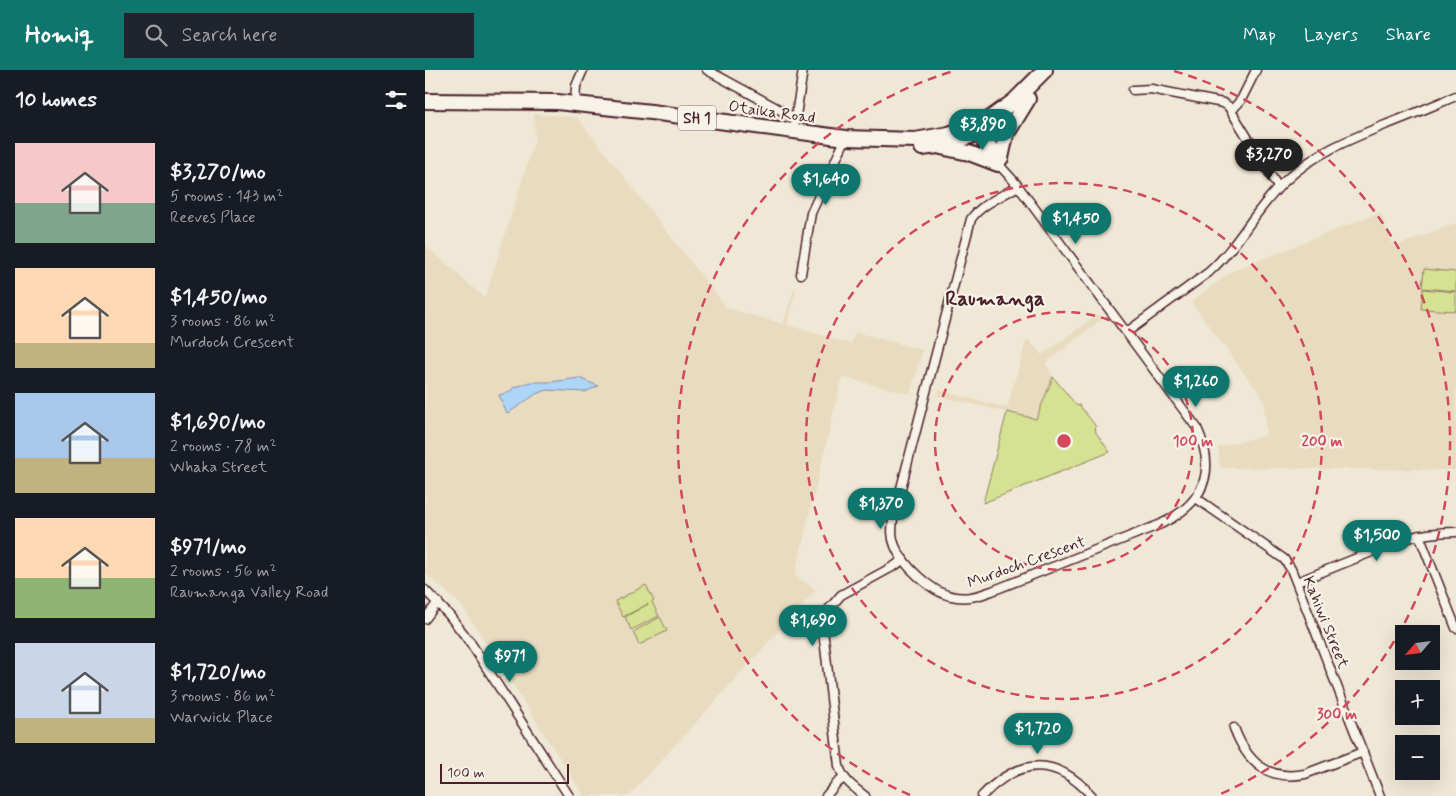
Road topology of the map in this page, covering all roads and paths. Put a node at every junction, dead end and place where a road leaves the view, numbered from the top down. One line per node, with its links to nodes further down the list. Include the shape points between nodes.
1 (583, 70): 11 (street, via 576,86)
2 (707, 70): 13 (street, Otaika Road)
3 (803, 70): 13 (street)
4 (1045, 70): 14 (highway, Otaika Road / SH 1, via 1015,101)
5 (1056, 70): 9 (highway, Otaika Road / SH 1)
6 (1257, 70): 12 (street)
7 (1133, 90): 12 (street, via 1151,89 1223,103)
8 (1456, 96): 19 (street, via 1334,147)
9 (1028, 99): 14 (highway, Otaika Road / SH 1, via 1004,119); 17 (highway, via 1006,135)
10 (425, 101): 11 (highway, Otaika Road / SH 1)
11 (575, 104): 13 (highway, Otaika Road / SH 1)
12 (1232, 110): 19 (street)
13 (794, 125): 15 (highway, Otaika Road / SH 1)
14 (978, 130): 15 (highway, Otaika Road / SH 1, via 915,140); 16 (highway, Otaika Road / SH 1, via 958,142); 17 (street, Murdoch Crescent)
15 (846, 138): 16 (highway, Otaika Road / SH 1, via 895,149); 20 (street, via 811,213)
16 (937, 146): 17 (highway)
17 (1002, 165): 18 (street, Murdoch Crescent)
18 (1018, 186): 21 (street, Murdoch Crescent); 25 (street, Murdoch Crescent, via 983,207 971,219 893,519 894,545)
19 (1278, 187): 21 (street, via 1219,263)
20 (801, 274)
21 (1127, 332): 22 (street, Murdoch Crescent, via 1199,434 1205,449 1206,473)
22 (1196, 498): 25 (street, Murdoch Crescent, via 1184,511 1161,524 977,596 959,598 941,593); 26 (street, Kahiwi Street, via 1284,559)
23 (1456, 532): 24 (street)
24 (1419, 535): 26 (street); 30 (street)
25 (903, 559): 33 (street, via 841,595 825,618 823,630 839,766)
26 (1297, 582): 32 (street, Kahiwi Street)
27 (425, 590): 28 (street)
28 (438, 602): 29 (street); 34 (street, via 460,627)
29 (425, 619)
30 (1456, 628)
31 (1234, 728): 32 (street, via 1247,754 1260,767 1279,775 1305,774)
32 (1363, 752): 39 (street, Kahiwi Street)
33 (844, 778): 35 (street); 36 (street)
34 (569, 796)
35 (827, 796)
36 (865, 796)
37 (982, 796): 38 (street, via 1003,778 1037,766 1065,773)
38 (1092, 796)
39 (1381, 796)

